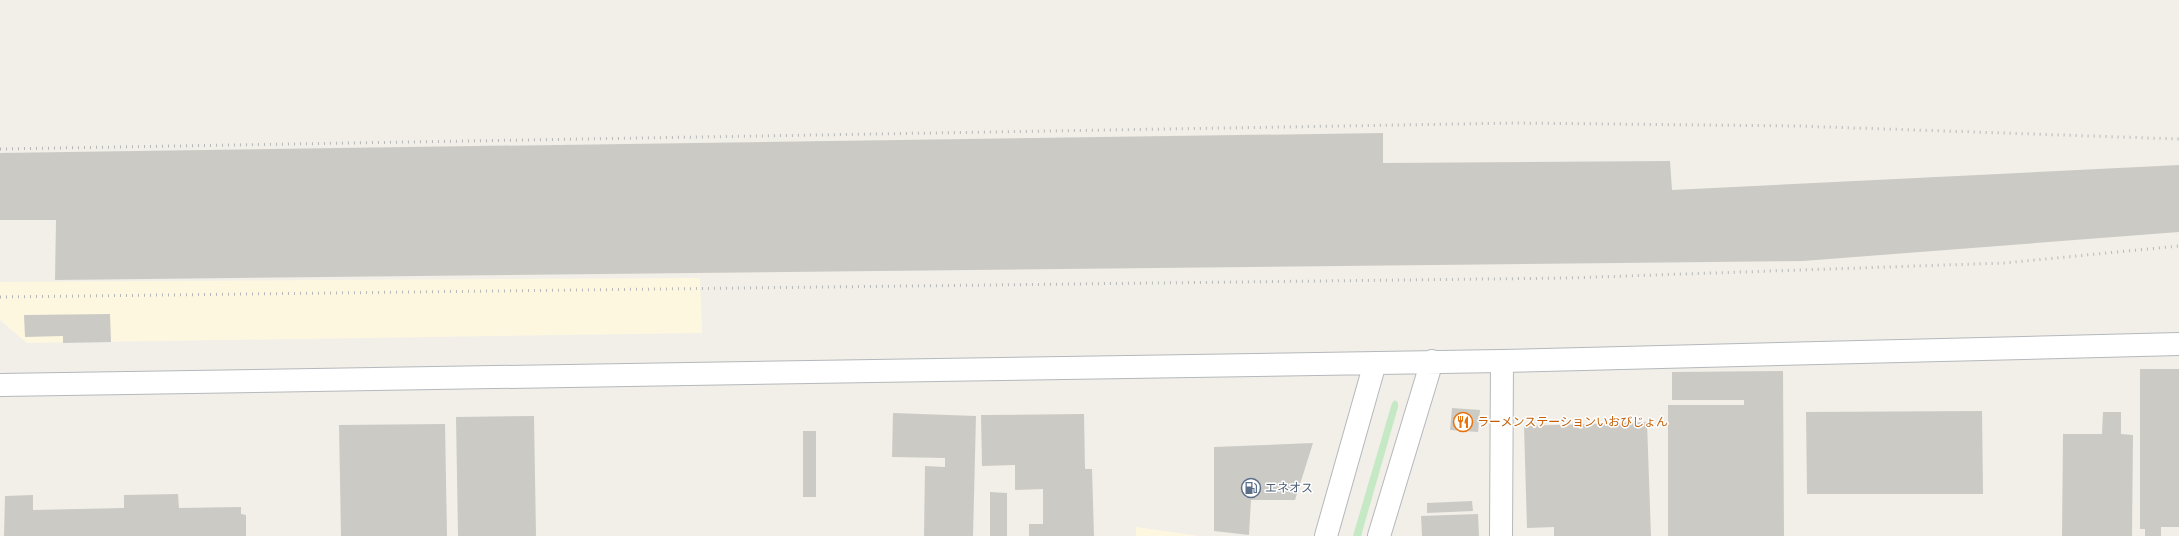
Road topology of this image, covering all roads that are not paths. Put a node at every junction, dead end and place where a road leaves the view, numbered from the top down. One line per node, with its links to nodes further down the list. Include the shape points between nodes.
1 (2179, 344): 3 (street)
2 (1432, 361): 3 (street); 4 (street); 7 (street)
3 (1502, 361): 8 (street)
4 (1375, 363): 5 (street); 6 (street)
5 (0, 385)
6 (1326, 536)
7 (1379, 536)
8 (1501, 536)

